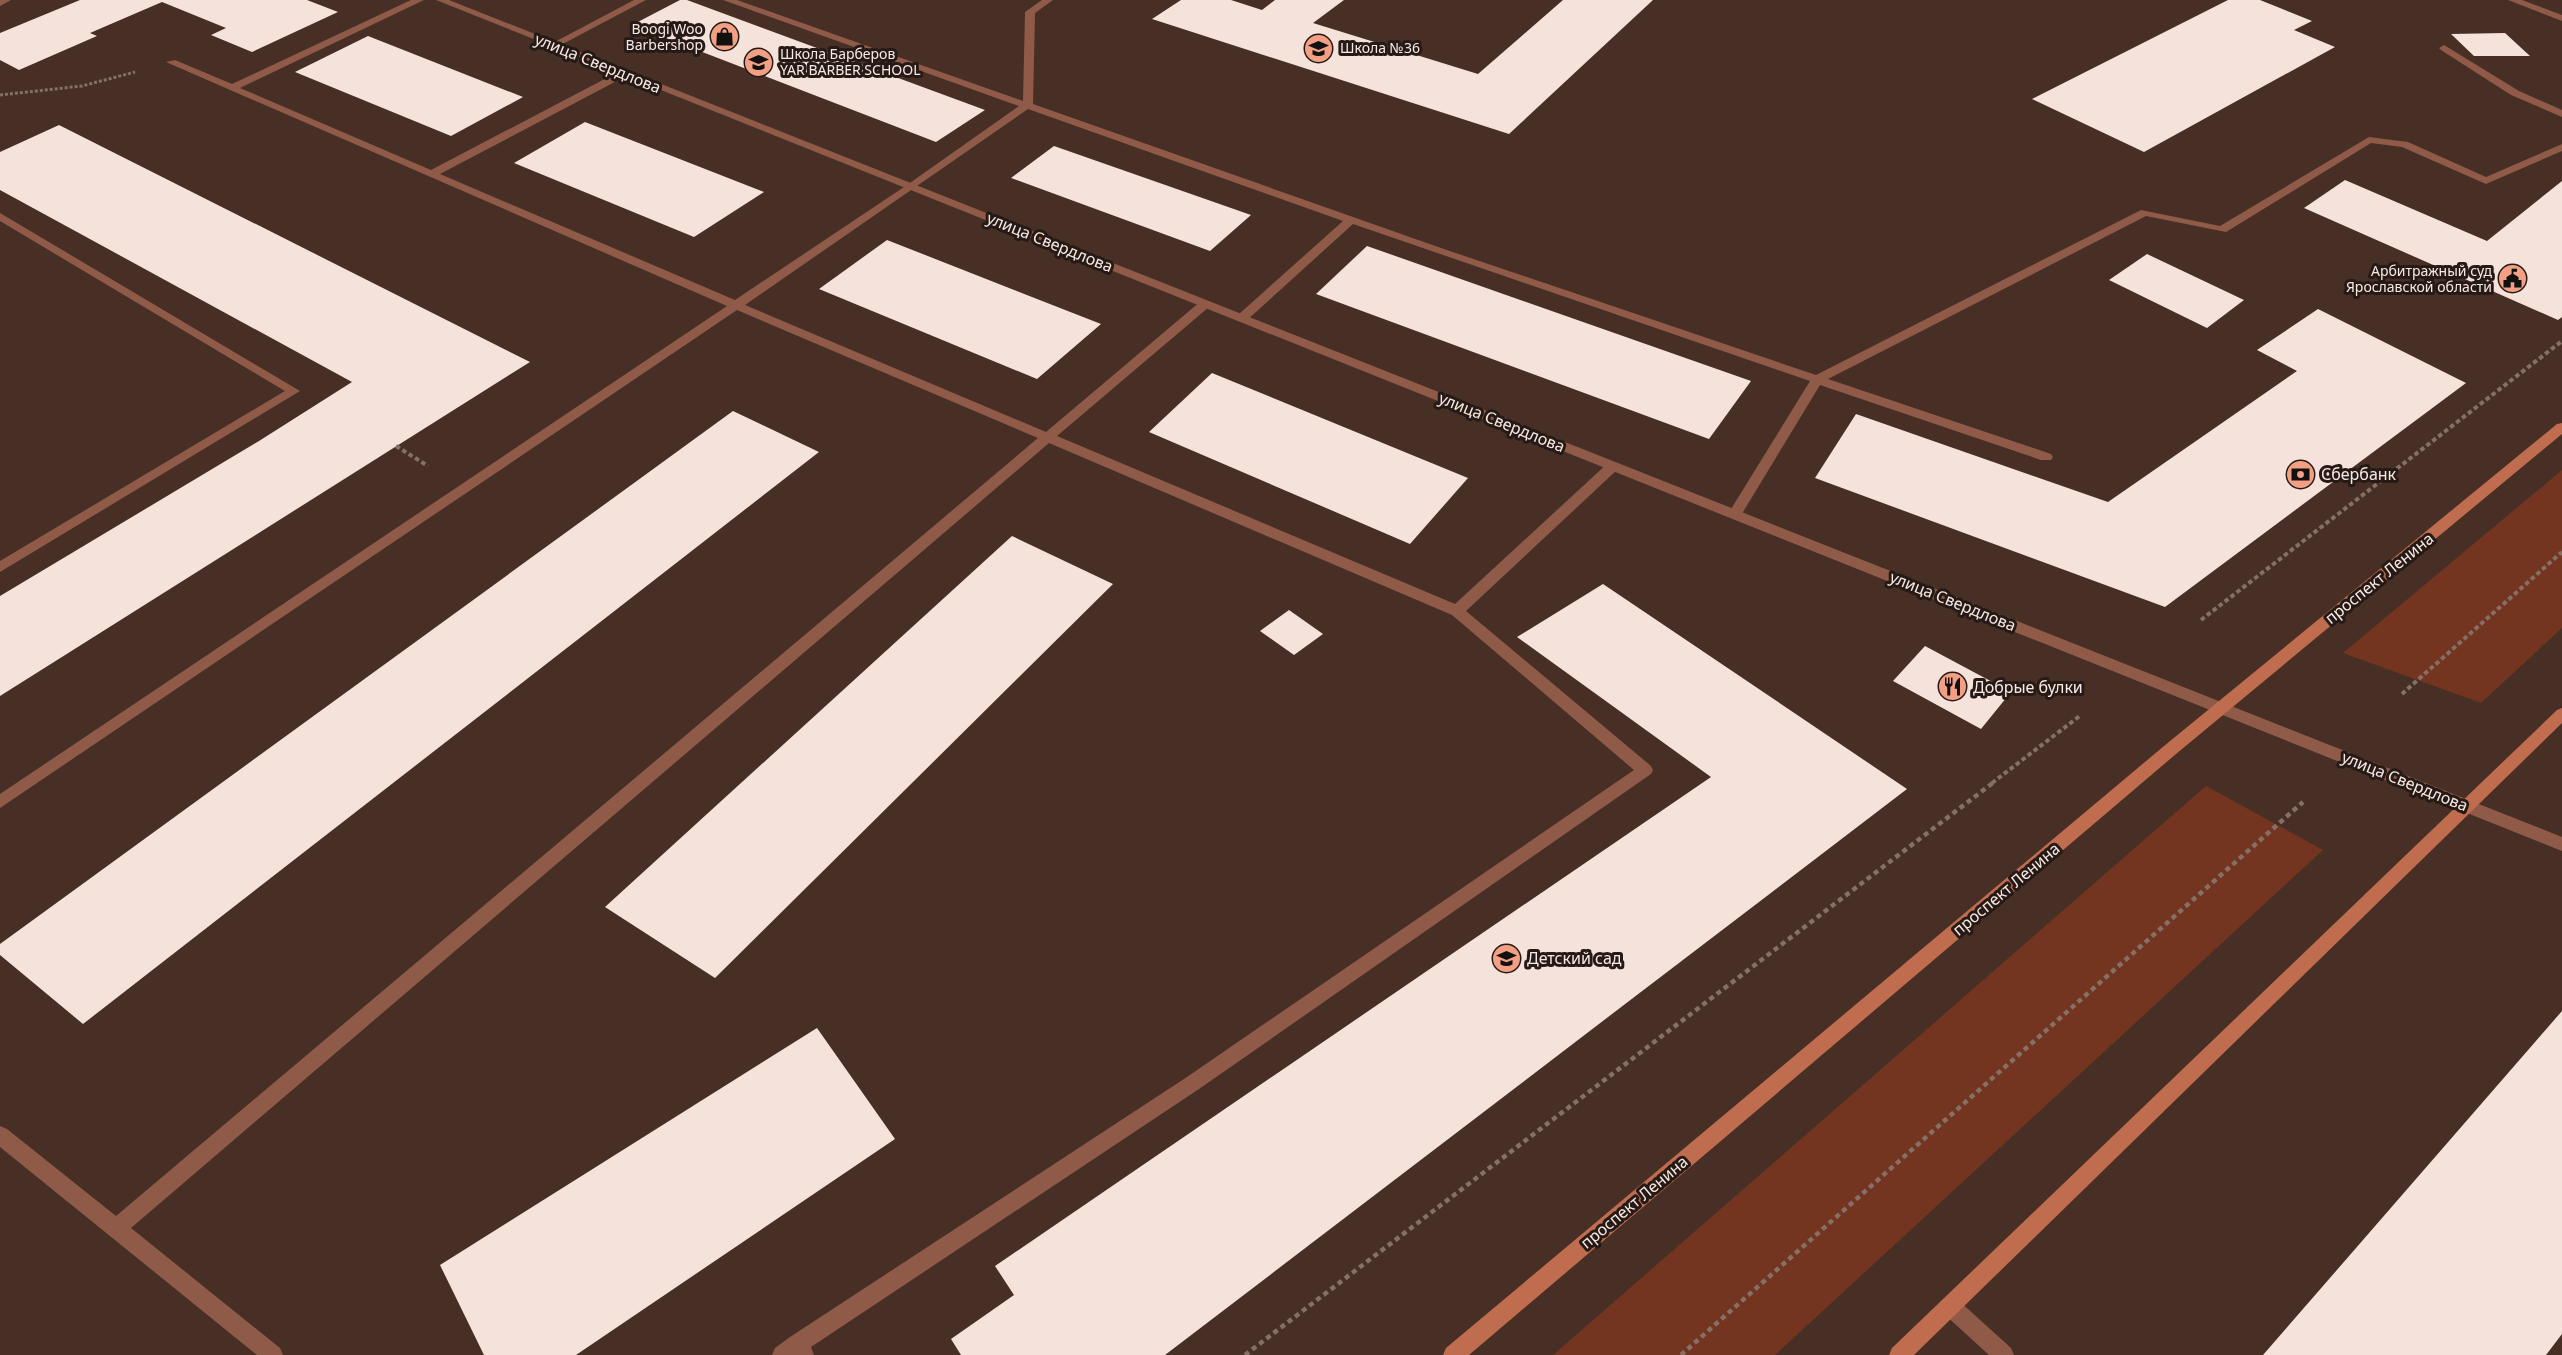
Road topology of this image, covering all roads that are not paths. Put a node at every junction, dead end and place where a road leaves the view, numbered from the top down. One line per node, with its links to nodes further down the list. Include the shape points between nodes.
1 (6, 0): 8 (street)
2 (419, 0): 14 (street)
3 (441, 0): 10 (street, улица Свердлова)
4 (642, 0): 10 (street)
5 (728, 0): 15 (street)
6 (1048, 0): 15 (street, via 1030,12)
7 (2512, 0): 9 (street)
8 (0, 3)
9 (2562, 18)
10 (554, 45): 13 (street, улица Свердлова)
11 (2444, 48): 16 (street, via 2515,93)
12 (171, 62): 14 (street)
13 (624, 73): 18 (street); 19 (street, улица Свердлова)
14 (232, 88): 18 (street)
15 (1028, 104): 19 (street); 21 (street)
16 (2562, 114)
17 (2562, 147): 25 (street, via 2486,181 2404,144 2369,140 2222,230 2145,212)
18 (432, 174): 23 (street)
19 (911, 187): 22 (street, улица Свердлова); 23 (street)
20 (0, 216): 31 (street, via 294,391)
21 (1351, 220): 24 (street); 25 (street)
22 (1205, 304): 24 (street, улица Свердлова); 27 (street)
23 (736, 306): 27 (street); 35 (street)
24 (1242, 318): 29 (street, улица Свердлова)
25 (1817, 379): 28 (street); 30 (street)
26 (2562, 427): 33 (main road, проспект Ленина)
27 (1050, 436): 32 (street); 39 (street)
28 (2046, 457)
29 (1613, 466): 30 (street, улица Свердлова); 32 (street)
30 (1735, 514): 33 (street, улица Свердлова)
31 (0, 567)
32 (1457, 611): 41 (street, via 1645,770 1193,1083 947,1242)
33 (2221, 707): 36 (street, улица Свердлова); 43 (main road, проспект Ленина)
34 (2562, 714): 36 (main road)
35 (0, 802)
36 (2465, 805): 37 (street, улица Свердлова); 40 (main road)
37 (2562, 844)
38 (0, 1135): 39 (street)
39 (116, 1228): 42 (street)
40 (1950, 1306): 44 (main road); 45 (street)
41 (794, 1351)
42 (273, 1355)
43 (1453, 1355)
44 (1899, 1355)
45 (2004, 1355)

